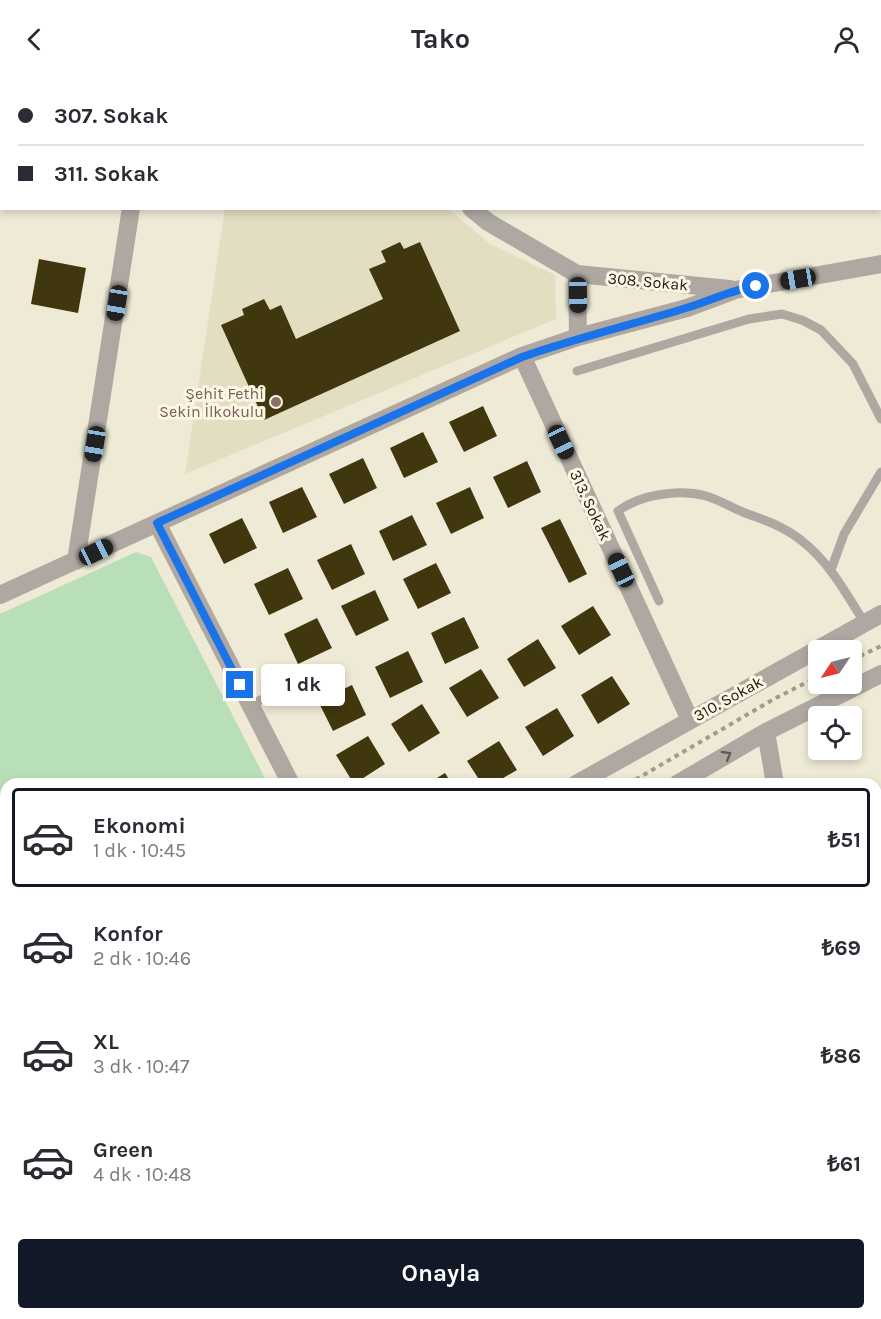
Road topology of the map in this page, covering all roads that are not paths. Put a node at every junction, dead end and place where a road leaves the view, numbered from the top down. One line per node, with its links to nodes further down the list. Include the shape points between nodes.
1 (131, 210): 12 (street)
2 (473, 210): 4 (street, 308. Sokak)
3 (881, 264): 5 (street)
4 (577, 274): 5 (street, 308. Sokak); 6 (street)
5 (735, 290): 6 (street, via 687,308)
6 (578, 337): 7 (street)
7 (522, 357): 11 (street); 21 (street, 313. Sokak)
8 (577, 371): 9 (lane, via 749,319 782,314 821,330 853,364)
9 (881, 419)
10 (881, 472): 13 (lane, via 844,534)
11 (157, 523): 12 (street); 20 (street)
12 (76, 561): 14 (street)
13 (831, 570): 15 (lane, via 803,541 767,519 708,496 687,492 645,498 618,511); 17 (lane)
14 (0, 595)
15 (659, 601)
16 (881, 614): 17 (street, 310. Sokak)
17 (864, 622): 21 (street, 310. Sokak)
18 (881, 674): 22 (street)
19 (278, 692): 20 (lane)
20 (250, 705): 23 (street)
21 (690, 720): 24 (street, 310. Sokak)
22 (766, 732): 25 (street, one-way to 22); 26 (street)
23 (288, 778)
24 (587, 778)
25 (687, 778)
26 (774, 778)

